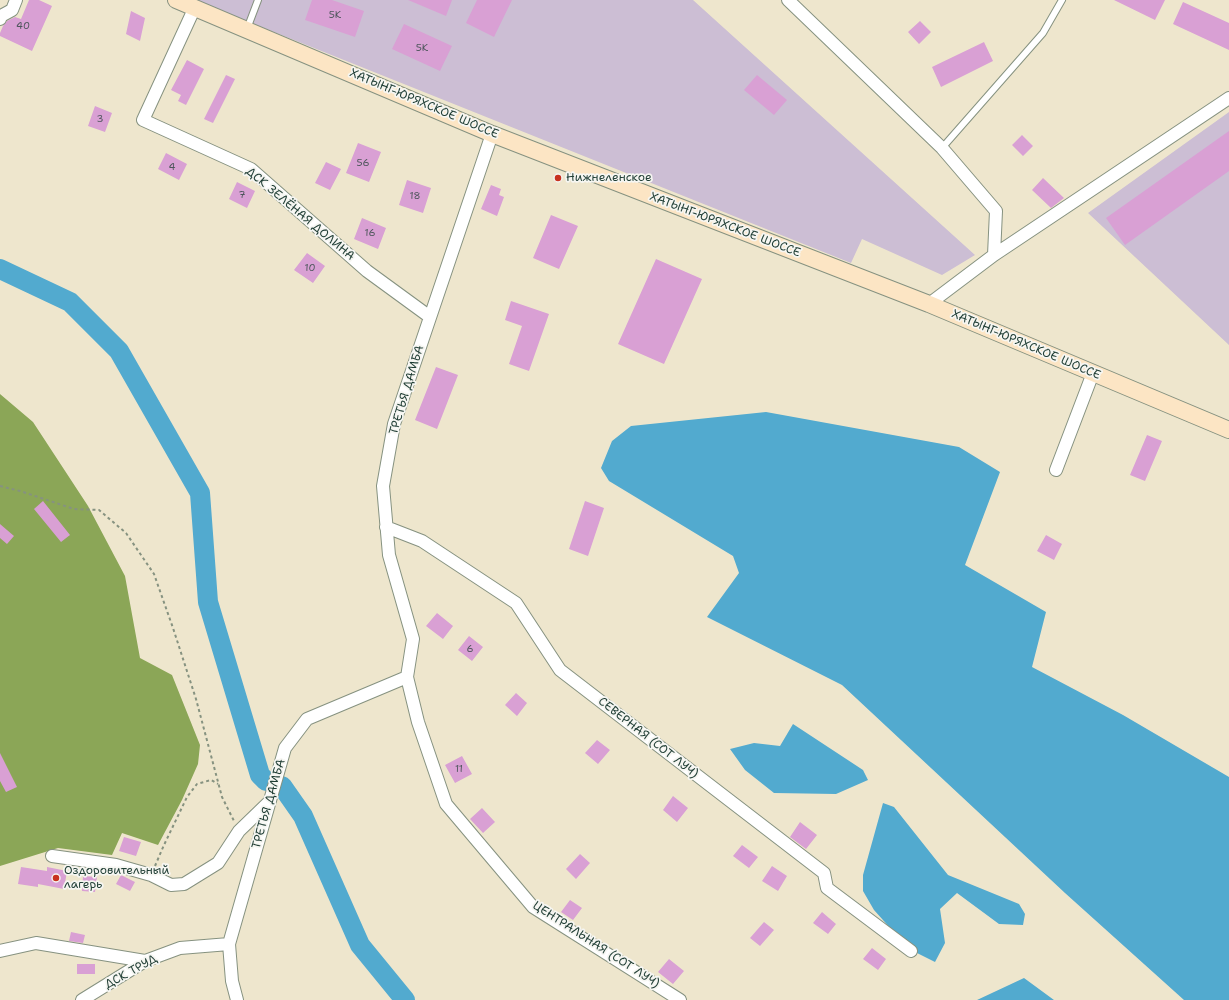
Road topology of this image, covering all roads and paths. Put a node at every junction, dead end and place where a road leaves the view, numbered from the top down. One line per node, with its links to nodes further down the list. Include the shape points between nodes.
1 (16, 0): 7 (street, via 12,10)
2 (176, 0): 6 (main road, ХАТЫНГ-ЮРЯХСКОЕ ШОССЕ)
3 (258, 0): 8 (lane)
4 (788, 0): 11 (street)
5 (1062, 0): 11 (lane, via 1044,32)
6 (196, 7): 8 (main road, ХАТЫНГ-ЮРЯХСКОЕ ШОССЕ); 14 (street, ДСК ЗЕЛЁНАЯ ДОЛИНА, via 143,120 251,169 367,271)
7 (0, 19)
8 (247, 29): 10 (main road, ХАТЫНГ-ЮРЯХСКОЕ ШОССЕ)
9 (1229, 98): 12 (street)
10 (492, 134): 13 (main road, ХАТЫНГ-ЮРЯХСКОЕ ШОССЕ); 14 (street, ТРЕТЬЯ ДАМБА)
11 (942, 148): 12 (street, via 996,210)
12 (994, 255): 13 (street)
13 (929, 304): 15 (main road, ХАТЫНГ-ЮРЯХСКОЕ ШОССЕ)
14 (430, 317): 19 (street, ТРЕТЬЯ ДАМБА, via 394,424 383,486)
15 (1093, 373): 16 (main road, ХАТЫНГ-ЮРЯХСКОЕ ШОССЕ); 17 (street)
16 (1229, 430)
17 (1056, 470)
18 (0, 486): 21 (path, via 74,509 99,510 126,533 154,574 196,699)
19 (386, 527): 20 (street, ТРЕТЬЯ ДАМБА, via 389,555 413,639); 28 (street, СЕВЕРНАЯ (СОТ ЛУЧ), via 422,540 516,603 560,670 824,873 827,888)
20 (407, 677): 22 (street, ТРЕТЬЯ ДАМБА, via 307,719 285,748); 32 (street, ЦЕНТРАЛЬНАЯ (СОТ ЛУЧ), via 418,722 446,804 533,907)
21 (219, 785): 23 (path, via 222,797); 25 (path, via 212,780 197,784 187,797)
22 (269, 801): 23 (street); 26 (street, ТРЕТЬЯ ДАМБА)
23 (239, 831): 25 (street, via 218,863 184,884 172,885)
24 (52, 856): 25 (street, via 116,865)
25 (151, 875)
26 (229, 944): 29 (street, ДСК ТРУД, via 180,948); 31 (street, ТРЕТЬЯ ДАМБА, via 232,981)
27 (0, 951): 29 (street, via 36,943)
28 (911, 951)
29 (145, 961): 30 (street, ДСК ТРУД)
30 (82, 1000)
31 (237, 1000)
32 (680, 1000)

